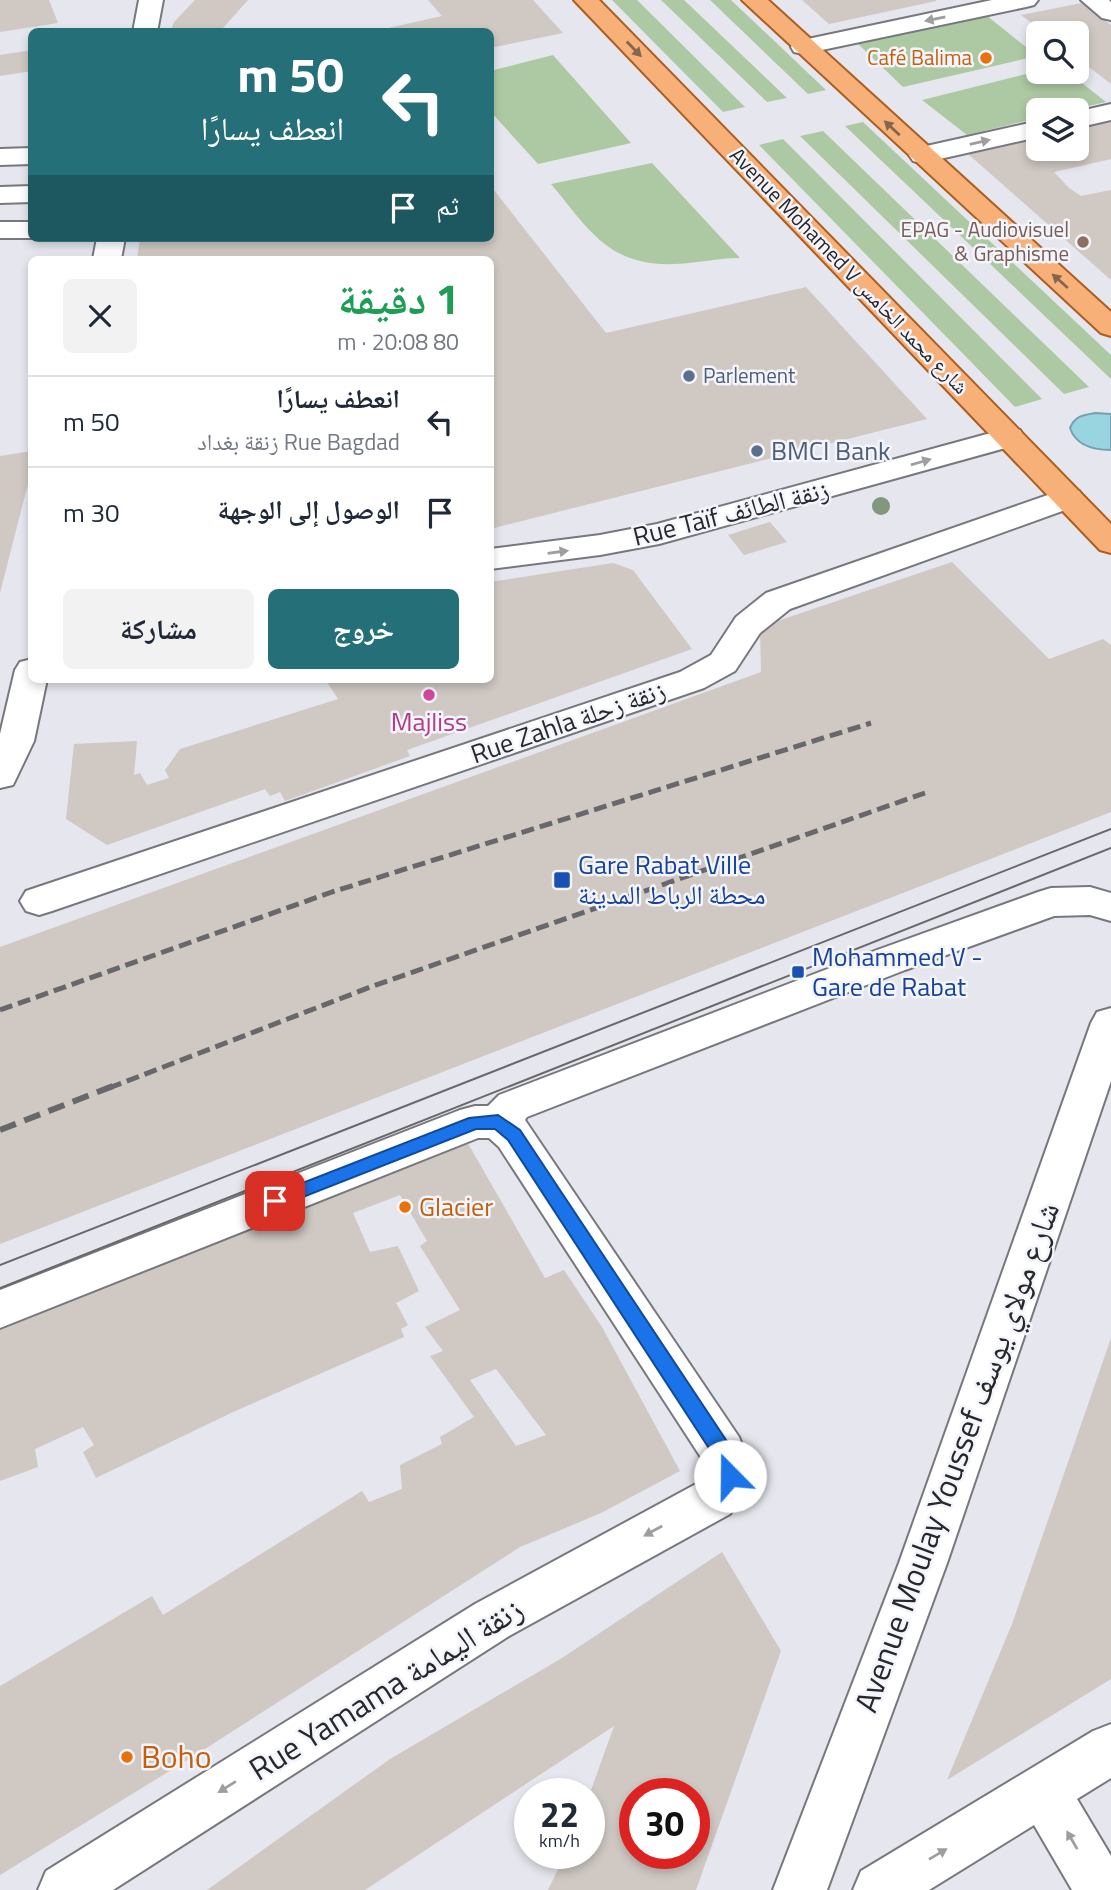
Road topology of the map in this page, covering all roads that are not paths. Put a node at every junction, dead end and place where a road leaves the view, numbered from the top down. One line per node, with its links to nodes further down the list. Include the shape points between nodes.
1 (150, 0): 7 (street)
2 (586, 0): 20 (main road, Avenue Mohamed V شارع محمد الخامس, one-way to 20)
3 (754, 0): 8 (main road)
4 (1026, 0): 8 (street, one-way to 8)
5 (1093, 0): 6 (street)
6 (1111, 13)
7 (146, 28)
8 (803, 47): 12 (main road, one-way to 8)
9 (1111, 112): 10 (street)
10 (1089, 117)
11 (1026, 132): 12 (street, one-way to 11)
12 (922, 155): 19 (main road, one-way to 12)
13 (28, 156): 14 (street)
14 (0, 157)
15 (28, 194): 16 (street)
16 (0, 195)
17 (0, 230): 18 (street)
18 (28, 230)
19 (1111, 327)
20 (1009, 437): 21 (main road, Avenue Mohamed V شارع محمد الخامس); 23 (street, Rue Taïf زنقة الطائف, one-way to 20, via 659,534)
21 (1068, 498): 22 (main road, Avenue Mohamed V شارع محمد الخامس); 26 (street, Rue Zahla زنقة زحلة, via 778,601 748,625 723,663 692,680)
22 (1111, 543)
23 (494, 559)
24 (29, 683): 25 (street, via 16,741)
25 (0, 776)
26 (39, 901)
27 (1111, 907): 29 (street, via 1090,901 1051,902 513,1106)
28 (1111, 1023): 34 (street, Avenue Moulay Youssef شارع مولاي يوسف, via 923,1563)
29 (498, 1122): 30 (street, via 475,1122); 33 (street, Rue Yamama زنقة اليمامة, one-way to 33, via 514,1135 723,1452 730,1476 713,1499 492,1620)
30 (0, 1308)
31 (1111, 1749): 32 (street)
32 (1043, 1790): 35 (street, one-way to 32); 36 (street, one-way to 32)
33 (65, 1890)
34 (800, 1890)
35 (880, 1890)
36 (1101, 1890)

